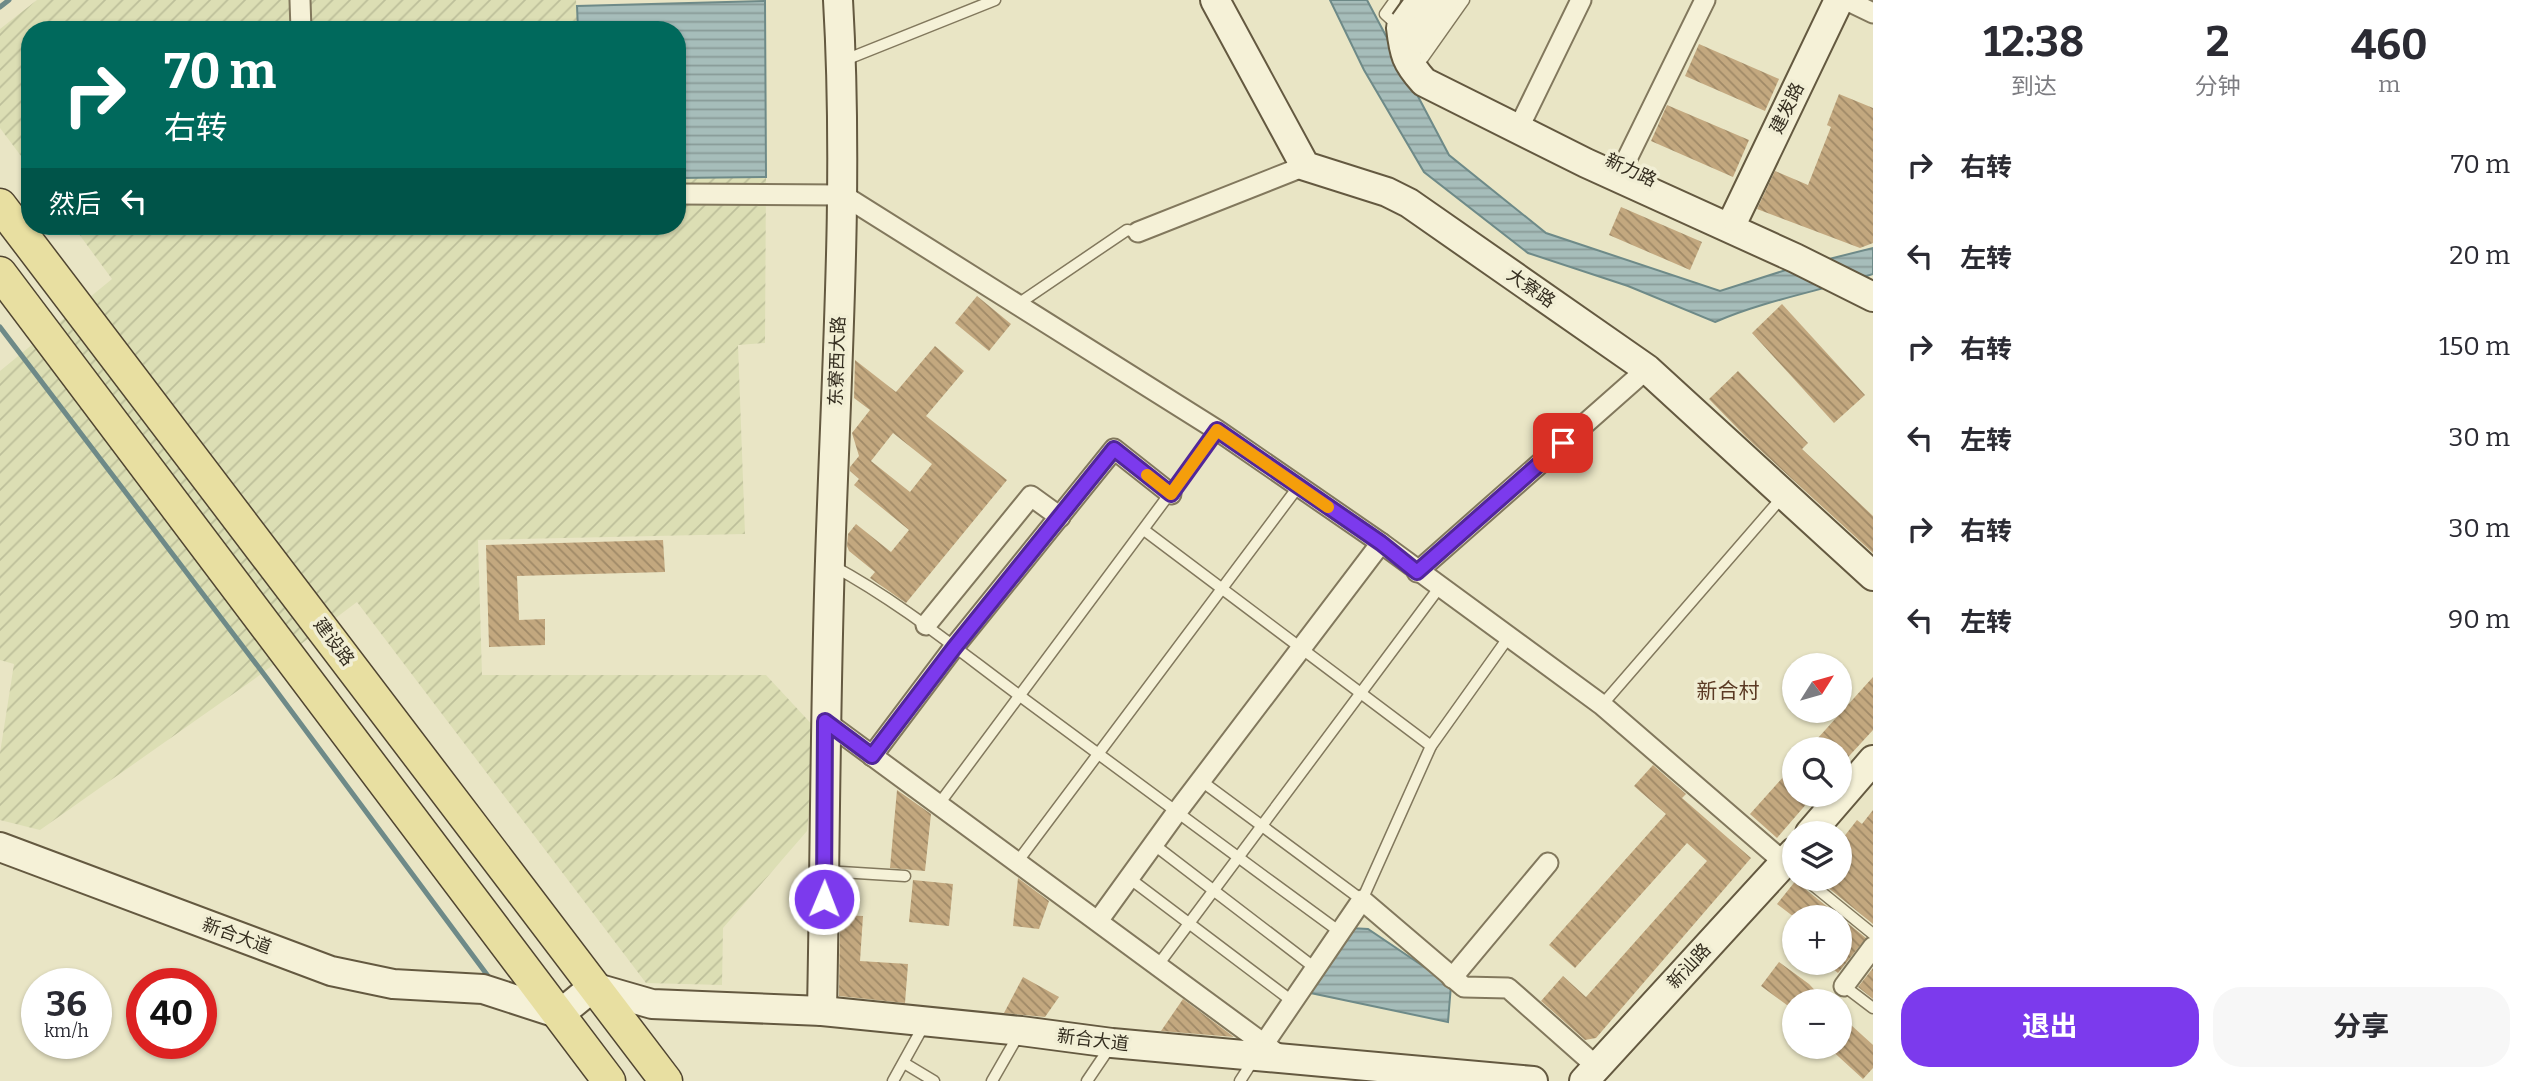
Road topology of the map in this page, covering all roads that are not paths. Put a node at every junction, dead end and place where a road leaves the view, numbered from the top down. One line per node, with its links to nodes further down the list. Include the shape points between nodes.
1 (300, 0): 14 (street)
2 (838, 0): 16 (main road, 东寮西大路)
3 (995, 0): 16 (lane)
4 (1215, 0): 19 (main road)
5 (1395, 0): 15 (lane, via 1385,14)
6 (1421, 0): 15 (main road)
7 (1444, 0): 15 (main road)
8 (1464, 0): 15 (lane)
9 (1581, 0): 18 (street)
10 (1705, 0): 20 (street)
11 (1839, 0): 24 (main road, 建发路)
12 (1846, 0): 13 (street)
13 (1873, 13)
14 (301, 21)
15 (1415, 39): 17 (main road, 新力路, via 1429,67); 17 (main road, via 1405,56 1411,68 1424,82)
16 (841, 61): 22 (main road, 东寮西大路)
17 (1453, 89): 18 (main road, 新力路); 28 (main road, via 1586,163)
18 (1523, 119): 20 (main road, 新力路)
19 (1305, 166): 25 (street); 32 (main road, 大寮路, via 1409,203)
20 (1623, 167): 24 (main road, 新力路)
21 (686, 194): 22 (street)
22 (843, 195): 31 (street); 40 (main road, 东寮西大路)
23 (0, 205): 26 (main road, 建设路)
24 (1735, 217): 28 (main road, 新力路)
25 (1138, 232): 31 (lane, via 1127,230)
26 (21, 233)
27 (23, 235): 84 (main road, 建设路)
28 (1803, 255): 30 (main road, 新力路)
29 (0, 273): 88 (main road)
30 (1870, 290)
31 (1017, 304): 33 (street)
32 (1647, 369): 36 (main road, 大寮路); 41 (street)
33 (1217, 430): 34 (street); 35 (lane)
34 (1298, 487): 39 (street); 44 (lane)
35 (1171, 494): 37 (street, via 1114,449); 38 (lane)
36 (1784, 495): 42 (main road, 大寮路); 51 (lane)
37 (1060, 517): 45 (street, via 1031,496); 47 (street)
38 (1144, 530): 44 (lane); 50 (lane)
39 (1381, 543): 41 (street); 48 (street)
40 (830, 564): 45 (lane); 52 (main road, 东寮西大路)
41 (1417, 572): 43 (street)
42 (1873, 576)
43 (1438, 588): 46 (street); 49 (lane)
44 (1223, 589): 48 (lane); 54 (lane)
45 (926, 625): 47 (lane)
46 (1508, 638): 51 (street); 53 (lane)
47 (954, 648): 50 (lane); 55 (street)
48 (1301, 649): 49 (lane); 57 (street)
49 (1360, 694): 53 (lane); 61 (lane)
50 (1019, 695): 54 (lane); 58 (lane)
51 (1602, 705): 64 (street)
52 (825, 721): 55 (street); 68 (main road, 东寮西大路)
53 (1431, 746): 74 (lane)
54 (1099, 754): 59 (lane); 66 (lane)
55 (872, 756): 58 (street)
56 (1873, 760): 60 (main road)
57 (1200, 780): 59 (street); 61 (lane)
58 (939, 804): 66 (street)
59 (1176, 813): 62 (street); 65 (lane)
60 (1820, 821)
61 (1261, 826): 65 (lane); 74 (lane)
62 (1153, 844): 70 (street); 72 (lane)
63 (0, 847): 88 (main road, 新合大道, via 331,971 394,984 483,989)
64 (1782, 856)
65 (1238, 857): 72 (lane); 77 (lane)
66 (1018, 861): 75 (street)
67 (1548, 863): 82 (street)
68 (825, 871): 69 (lane); 87 (main road, 东寮西大路)
69 (905, 876)
70 (1129, 878): 75 (street); 76 (lane)
71 (1782, 878): 94 (main road, 新汕路)
72 (1214, 890): 76 (lane); 81 (lane)
73 (1823, 891): 78 (lane)
74 (1362, 901): 77 (street); 82 (street)
75 (1098, 921): 80 (street)
76 (1189, 923): 80 (lane); 85 (lane)
77 (1340, 932): 81 (street)
78 (1873, 934)
79 (1873, 947): 83 (street)
80 (1158, 965): 92 (street)
81 (1315, 968): 85 (street)
82 (1452, 978): 94 (street, via 1464,988 1508,988)
83 (1844, 986): 86 (lane)
84 (593, 987): 87 (main road, 新合大道, via 653,1004); 88 (main road); 96 (main road, 建设路)
85 (1292, 1001): 92 (street)
86 (1873, 1007)
87 (822, 1011): 89 (main road, 新合大道)
88 (560, 1013): 95 (main road)
89 (926, 1022): 90 (main road, 新合大道); 93 (lane)
90 (1021, 1031): 91 (main road, 新合大道); 99 (lane)
91 (1112, 1043): 92 (main road, 新合大道); 100 (lane)
92 (1267, 1052): 101 (lane); 102 (main road, 新合大道, via 1353,1069)
93 (904, 1063): 97 (lane); 98 (lane)
94 (1590, 1074)
95 (609, 1081)
96 (666, 1081)
97 (893, 1081)
98 (934, 1081)
99 (992, 1081)
100 (1087, 1081)
101 (1240, 1081)
102 (1533, 1081)

